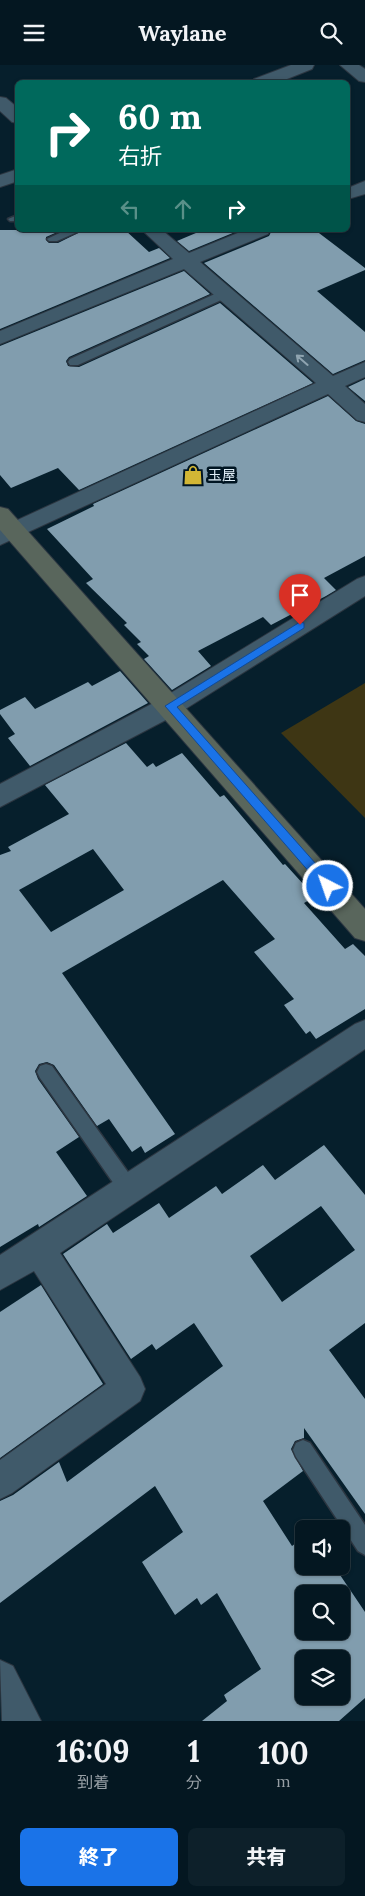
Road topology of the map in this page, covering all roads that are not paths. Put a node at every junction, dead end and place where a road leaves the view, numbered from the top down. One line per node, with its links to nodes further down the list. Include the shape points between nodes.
1 (306, 65): 4 (street)
2 (348, 65): 3 (street)
3 (365, 77)
4 (268, 80)
5 (15, 175): 6 (street)
6 (0, 181)
7 (365, 187): 8 (street)
8 (350, 193)
9 (71, 232): 12 (lane)
10 (154, 232): 13 (street)
11 (256, 232): 13 (street)
12 (53, 239)
13 (188, 260): 14 (street); 15 (street)
14 (226, 293): 16 (lane); 18 (street, one-way to 14)
15 (0, 338)
16 (74, 362)
17 (365, 369): 18 (street)
18 (331, 385): 19 (street); 20 (street)
19 (365, 415)
20 (4, 528): 22 (street)
21 (365, 585): 22 (street)
22 (170, 706): 23 (street); 24 (street)
23 (0, 796)
24 (365, 929)
25 (365, 1033): 27 (street)
26 (46, 1072): 27 (lane)
27 (128, 1188): 28 (street)
28 (38, 1248): 29 (street); 31 (street, via 128,1389)
29 (0, 1274)
30 (303, 1450): 32 (lane)
31 (0, 1481)
32 (365, 1544)
33 (0, 1679): 34 (street)
34 (22, 1721)

